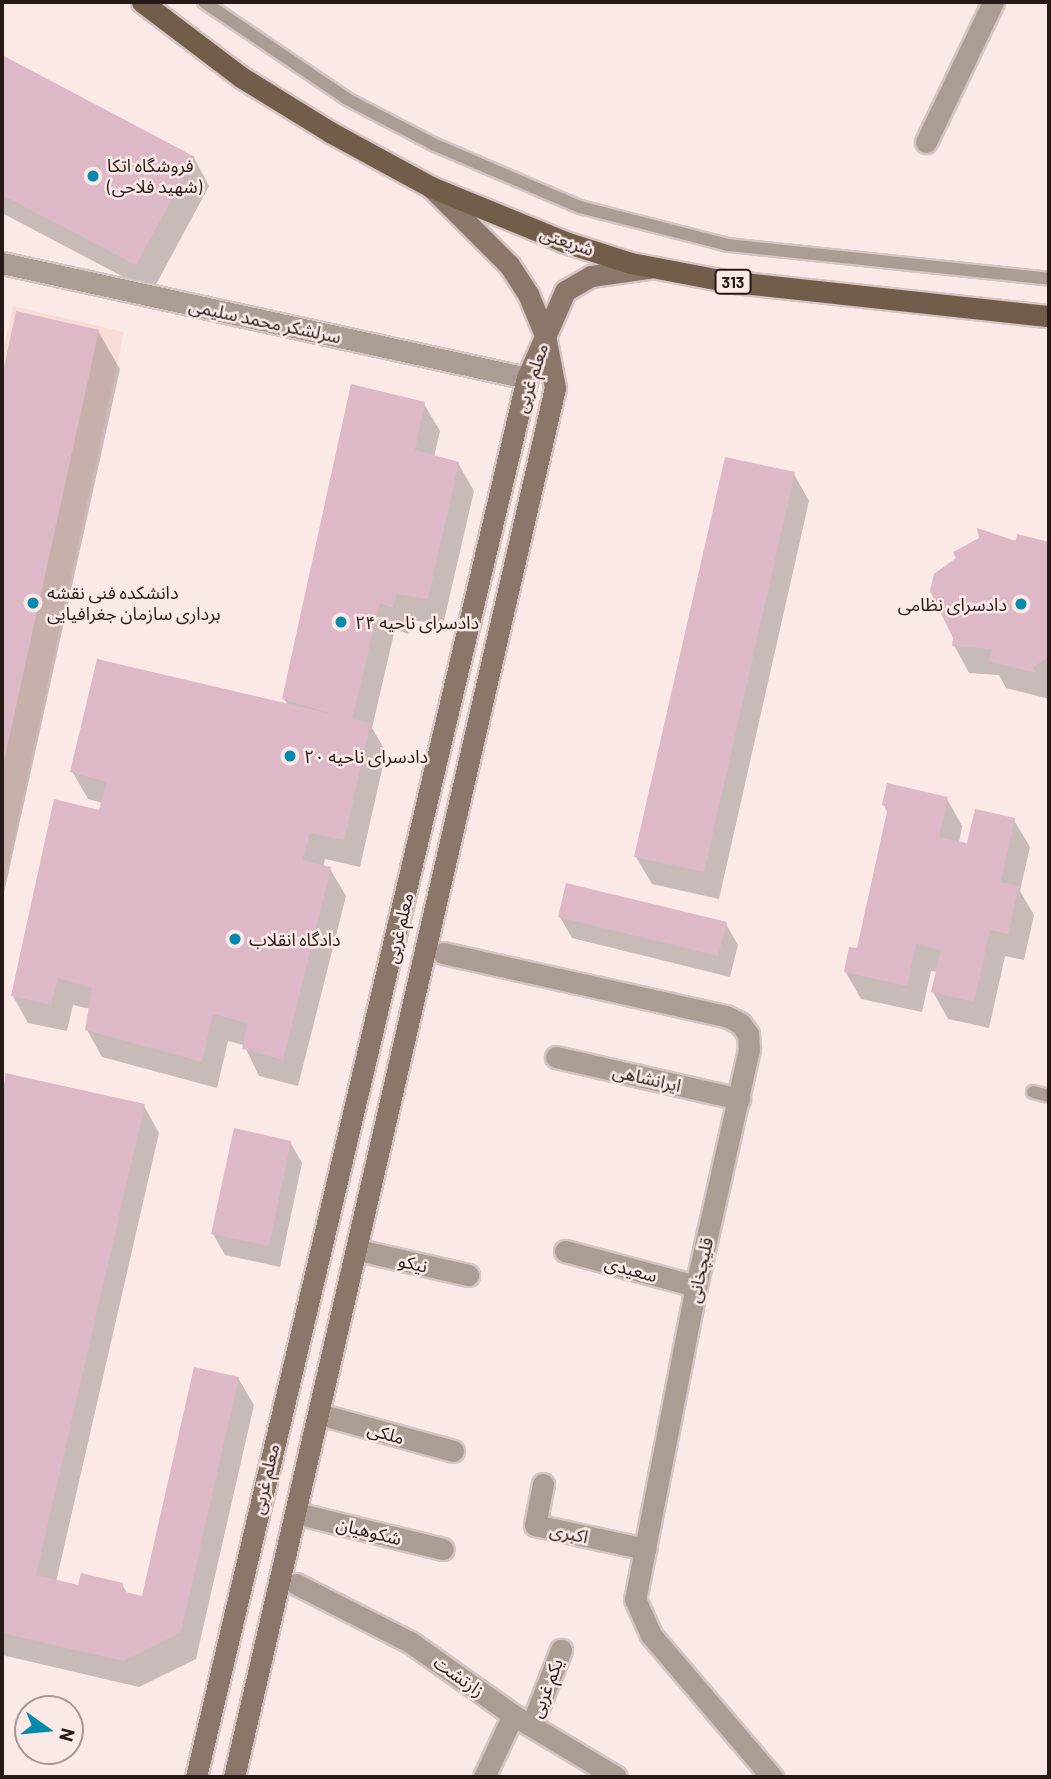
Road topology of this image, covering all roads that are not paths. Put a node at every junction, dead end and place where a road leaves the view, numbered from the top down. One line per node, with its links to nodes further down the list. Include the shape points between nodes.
1 (142, 2): 5 (main road, شریعتی / 313, via 285,106)
2 (204, 2): 8 (lane, via 347,99 433,144 580,207 728,245)
3 (993, 2): 4 (street)
4 (926, 142)
5 (431, 187): 7 (main road, شریعتی / 313, via 565,242); 10 (main road, via 509,265)
6 (2, 263): 11 (street, سرلشکر محمد سلیمی)
7 (653, 268): 9 (main road, شریعتی / 313, via 820,293); 10 (main road, via 591,276 574,283 565,291)
8 (1049, 279)
9 (1049, 316)
10 (545, 335): 11 (main road, معلم غربی); 13 (main road, معلم غربی, via 555,388)
11 (527, 378): 12 (main road, معلم غربی)
12 (471, 617): 13 (main road); 16 (main road, معلم غربی)
13 (502, 624): 17 (main road, معلم غربی)
14 (443, 953): 20 (street, قلیچخانی, via 740,1023 748,1034 749,1049)
15 (556, 1057): 20 (street, ایرانشاهی)
16 (365, 1074): 17 (main road); 25 (main road, معلم غربی)
17 (397, 1082): 21 (main road, معلم غربی)
18 (1033, 1092): 19 (lane)
19 (1049, 1096)
20 (739, 1099): 24 (street, قلیچخانی)
21 (358, 1251): 23 (street, نیکو); 26 (main road, معلم غربی)
22 (565, 1251): 24 (street, سعیدی)
23 (468, 1275)
24 (696, 1286): 32 (street, قلیچخانی)
25 (299, 1331): 26 (main road); 36 (main road, معلم غربی)
26 (337, 1340): 27 (main road, معلم غربی)
27 (319, 1414): 28 (street, ملکی); 30 (main road, معلم غربی)
28 (453, 1451)
29 (543, 1484): 32 (street, اکبری, via 535,1525)
30 (296, 1513): 31 (street, شکوهیان); 37 (main road, معلم غربی)
31 (443, 1549)
32 (645, 1549): 40 (street, قلیچخانی, via 635,1599 651,1635)
33 (296, 1584): 35 (street, زارتشت, via 410,1642)
34 (561, 1650): 35 (street, یکم غربی)
35 (522, 1720): 38 (street, یکم غربی); 39 (street, زارتشت)
36 (196, 1777)
37 (234, 1777)
38 (484, 1777)
39 (616, 1777)
40 (772, 1777)

